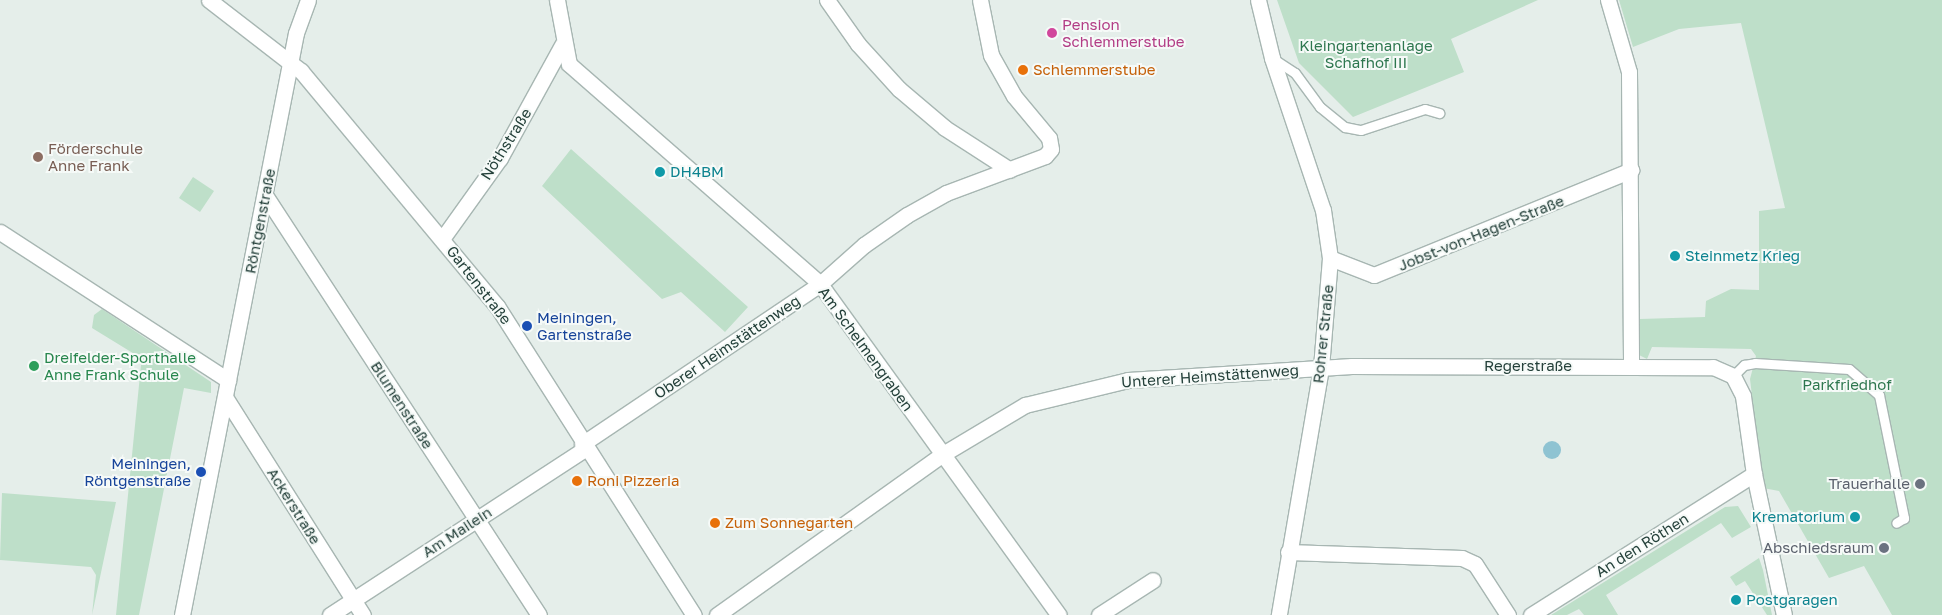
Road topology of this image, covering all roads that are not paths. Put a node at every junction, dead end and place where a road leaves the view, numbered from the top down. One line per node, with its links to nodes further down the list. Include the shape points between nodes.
1 (209, 0): 10 (street, Gartenstraße)
2 (308, 0): 10 (street, Röntgenstraße, via 296,33)
3 (557, 0): 8 (street, Am Schelmengraben)
4 (827, 0): 12 (street, via 858,44 899,89 945,128)
5 (980, 0): 12 (street, Oberer Heimstättenweg, via 990,55 1001,77 1044,129 1051,148 1034,162)
6 (1258, 0): 9 (street, Rohrer Straße)
7 (1608, 0): 13 (street, via 1629,72)
8 (562, 45): 16 (street, Nöthstraße, via 500,158); 18 (street, Am Schelmengraben, via 569,64)
9 (1272, 58): 11 (lane, via 1295,74 1320,107 1345,127 1361,130 1425,109); 17 (street, Rohrer Straße, via 1323,210)
10 (293, 64): 14 (street, Röntgenstraße); 16 (street, Gartenstraße)
11 (1439, 113)
12 (1010, 170): 18 (street, Oberer Heimstättenweg, via 946,192 864,245)
13 (1631, 170): 17 (street, Jobst-von-Hagen-Straße, via 1374,275); 19 (street)
14 (265, 195): 22 (street, Röntgenstraße); 27 (street, Blumenstraße)
15 (0, 232): 22 (street)
16 (442, 239): 24 (street, Gartenstraße, via 516,332)
17 (1330, 258): 20 (street, Rohrer Straße)
18 (820, 284): 24 (street, Oberer Heimstättenweg); 25 (street, Am Schelmengraben)
19 (1631, 367): 20 (street, Regerstraße); 21 (street, Regerstraße, via 1712,366)
20 (1321, 368): 25 (street, Unterer Heimstättenweg, via 1128,380 1065,393 1018,408); 29 (street, Rohrer Straße)
21 (1733, 376): 26 (street, via 1743,396); 28 (lane, via 1744,365 1756,363 1849,369 1878,396 1904,518)
22 (228, 380): 23 (street, Röntgenstraße)
23 (225, 397): 31 (street, Ackerstraße); 32 (street, Röntgenstraße)
24 (584, 447): 27 (street, Am Mailein); 36 (street, Gartenstraße)
25 (943, 454): 37 (street, Unterer Heimstättenweg); 38 (street, Am Schelmengraben)
26 (1754, 474): 42 (street, An den Röthen); 43 (street)
27 (477, 518): 31 (street, Am Mailein); 35 (street, Blumenstraße)
28 (1896, 523)
29 (1288, 552): 40 (street, Rohrer Straße); 41 (street, via 1462,558 1475,564)
30 (1153, 580): 39 (street)
31 (354, 600): 33 (street, Am Mailein); 34 (street, Ackerstraße)
32 (182, 615)
33 (330, 615)
34 (363, 615)
35 (539, 615)
36 (694, 615)
37 (717, 615)
38 (1059, 615)
39 (1099, 615)
40 (1279, 615)
41 (1508, 615)
42 (1531, 615)
43 (1784, 615)

